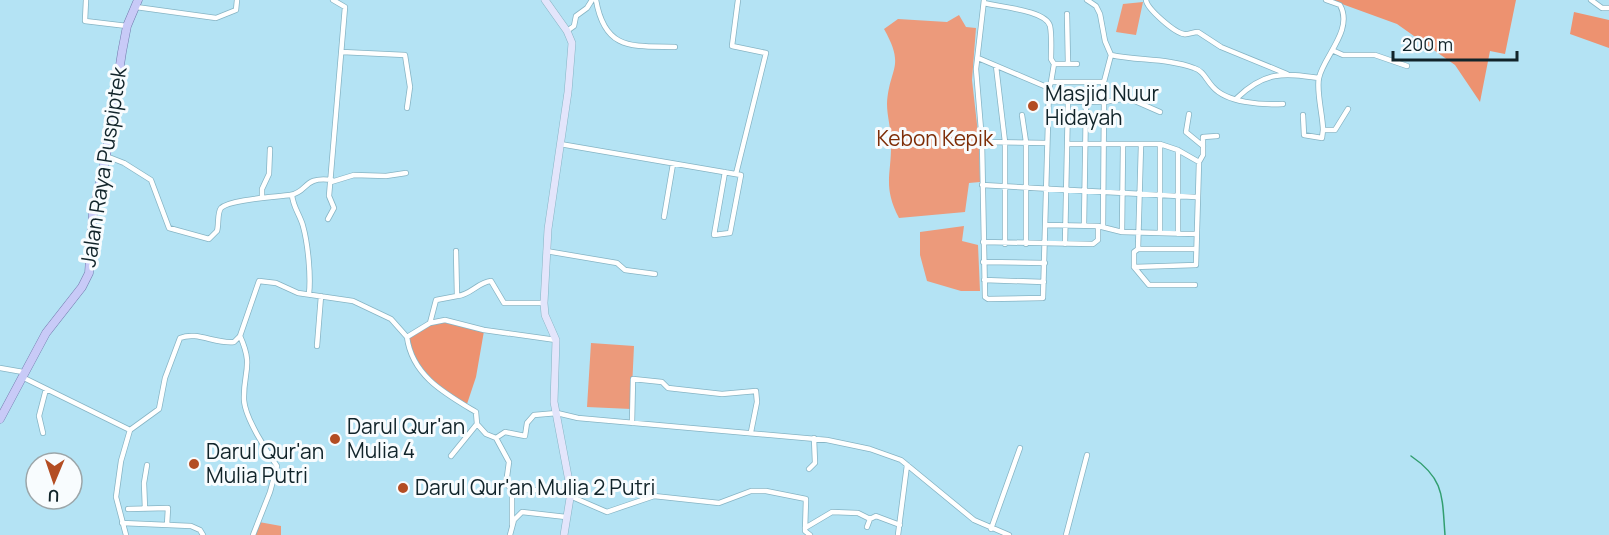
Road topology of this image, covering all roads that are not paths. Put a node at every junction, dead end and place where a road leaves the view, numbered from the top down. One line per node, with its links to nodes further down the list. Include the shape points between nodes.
1 (86, 0): 15 (street, via 85,21)
2 (237, 0): 12 (street, via 236,10 216,18)
3 (333, 0): 19 (street, via 345,7)
4 (545, 0): 16 (street)
5 (594, 0): 16 (street, via 576,16 574,26); 17 (street, via 603,27 621,43)
6 (738, 0): 65 (street, via 732,46 766,53)
7 (1087, 0): 20 (street, via 1100,14)
8 (1146, 0): 27 (street, via 1153,13 1183,34 1198,32 1221,47)
9 (1326, 0): 18 (street, via 1340,5 1344,12)
10 (1591, 0): 13 (street)
11 (984, 1): 21 (street); 22 (street, via 1006,10 1021,9 1047,20)
12 (137, 3): 15 (main road, Jalan Raya Puspiptek)
13 (1609, 8)
14 (1067, 14): 23 (street)
15 (127, 26): 60 (main road, Jalan Raya Puspiptek)
16 (567, 31): 51 (street, via 572,57)
17 (675, 47)
18 (1334, 51): 26 (street, via 1343,55 1375,55); 28 (street)
19 (342, 52): 38 (street, via 405,55 410,87); 66 (street)
20 (1111, 55): 30 (street); 32 (street, via 1174,62 1196,69 1222,96)
21 (978, 58): 25 (street); 46 (street)
22 (1054, 64): 23 (street); 29 (street)
23 (1068, 64): 24 (street)
24 (1077, 64)
25 (996, 66): 31 (street); 47 (street)
26 (1407, 66)
27 (1287, 74): 28 (street); 32 (street, via 1260,80)
28 (1319, 78): 44 (street)
29 (1051, 82): 30 (street); 31 (street)
30 (1102, 82): 36 (street)
31 (1049, 88): 33 (street)
32 (1237, 98): 37 (street)
33 (1048, 101): 34 (street); 49 (street)
34 (1068, 101): 35 (street); 52 (street)
35 (1086, 101): 36 (street); 50 (street)
36 (1101, 102): 40 (street, via 1132,99); 53 (street)
37 (1283, 104)
38 (407, 108)
39 (1348, 109): 44 (street, via 1335,130)
40 (1160, 112)
41 (1189, 114): 57 (street, via 1186,132)
42 (1022, 115): 48 (street)
43 (1303, 115): 44 (street, via 1304,135 1322,138)
44 (1323, 130)
45 (1217, 136): 57 (street, via 1205,136)
46 (982, 142): 47 (street); 67 (street)
47 (1005, 142): 48 (street); 68 (street)
48 (1026, 142): 49 (street); 69 (street)
49 (1047, 143): 70 (street)
50 (1086, 143): 52 (street); 53 (street); 72 (street)
51 (560, 144): 62 (street); 100 (street)
52 (1068, 144): 71 (street)
53 (1104, 144): 55 (street); 73 (street)
54 (1160, 144): 56 (street); 59 (street); 77 (street)
55 (1123, 145): 56 (street); 74 (street)
56 (1141, 145): 76 (street)
57 (1203, 146): 61 (street)
58 (270, 149): 80 (street, via 269,174)
59 (1178, 150): 61 (street); 78 (street)
60 (106, 156): 80 (street, via 151,180 167,225 177,232 212,238 223,207); 118 (main road, Jalan Raya Puspiptek, via 93,213 89,273)
61 (1199, 162): 79 (street)
62 (673, 164): 63 (street); 81 (street)
63 (725, 172): 65 (street); 65 (street, via 714,235 730,233 741,175)
64 (406, 173): 66 (street)
65 (736, 174)
66 (332, 181): 75 (street, via 310,180); 82 (street, via 329,196 334,208)
67 (982, 185): 68 (street); 92 (street)
68 (1004, 186): 69 (street); 93 (street)
69 (1025, 186): 70 (street); 94 (street)
70 (1046, 188): 71 (street); 83 (street)
71 (1065, 189): 72 (street); 84 (street)
72 (1085, 190): 73 (street); 85 (street)
73 (1104, 191): 74 (street); 86 (street)
74 (1123, 194): 76 (street); 87 (street)
75 (292, 195): 80 (street); 108 (street, via 304,230 311,274)
76 (1140, 195): 77 (street); 88 (street)
77 (1159, 196): 78 (street); 89 (street)
78 (1178, 196): 79 (street); 90 (street)
79 (1196, 197): 91 (street)
80 (262, 198)
81 (664, 217)
82 (328, 219)
83 (1046, 225): 84 (street); 95 (street)
84 (1065, 225): 85 (street); 96 (street)
85 (1084, 225): 86 (street)
86 (1101, 227): 87 (street); 96 (street, via 1095,243)
87 (1122, 232): 88 (street)
88 (1138, 233): 89 (street); 97 (street)
89 (1160, 233): 90 (street)
90 (1178, 234): 91 (street)
91 (1197, 234): 98 (street)
92 (983, 242): 93 (street); 101 (street)
93 (1005, 244): 94 (street)
94 (1026, 244): 95 (street)
95 (1045, 244): 96 (street); 102 (street)
96 (1065, 244)
97 (1138, 249): 98 (street); 103 (street, via 1134,252)
98 (1196, 249): 103 (street, via 1197,263 1192,266)
99 (456, 251): 110 (street)
100 (546, 251): 104 (street); 111 (street)
101 (983, 262): 102 (street); 105 (street)
102 (1045, 263): 106 (street)
103 (1134, 267): 107 (street, via 1149,285)
104 (655, 274)
105 (984, 280): 106 (street); 106 (street, via 988,299 1040,300)
106 (1044, 282)
107 (1194, 285)
108 (309, 294): 109 (street); 113 (street, via 276,283 256,282)
109 (321, 296): 114 (street, via 344,298 391,319); 116 (street)
110 (457, 296): 111 (street, via 491,280 504,303); 112 (street, via 436,300)
111 (544, 303): 115 (street)
112 (430, 323): 114 (street); 115 (street, via 452,321 484,330)
113 (240, 336): 124 (street, via 226,343 195,336 180,338 165,378 159,409); 150 (street, via 249,357 244,401 262,447 277,466)
114 (407, 337): 123 (street, via 413,360 421,371 440,389 476,412)
115 (556, 340): 120 (street, via 553,387)
116 (317, 346)
117 (0, 368): 118 (street)
118 (22, 374): 119 (street); 121 (main road, Jalan Raya Puspiptek)
119 (46, 389): 124 (street); 126 (street, via 39,416)
120 (557, 413): 122 (street); 127 (street, via 534,415 527,423 525,436 505,432); 136 (street)
121 (0, 419)
122 (632, 423): 125 (street); 125 (street, via 633,379 662,382 668,388 722,394 756,391)
123 (477, 424): 127 (street); 131 (street)
124 (130, 430): 141 (street, via 116,492)
125 (751, 432): 128 (street)
126 (43, 433)
127 (496, 438): 135 (street, via 509,462 506,484)
128 (814, 438): 133 (street, via 870,449); 134 (street, via 815,464)
129 (1020, 448): 147 (street)
130 (1087, 455): 156 (street)
131 (451, 456)
132 (147, 465): 138 (street)
133 (907, 465): 144 (street); 147 (street, via 974,520)
134 (809, 470)
135 (512, 489): 136 (street); 143 (street)
136 (571, 494): 139 (street); 146 (street, via 607,512 654,496 719,503 751,491 780,492 806,499)
137 (128, 509): 138 (street)
138 (145, 509): 142 (street, via 168,508)
139 (566, 517): 143 (street, via 522,512); 152 (street)
140 (870, 519): 144 (street, via 876,516); 145 (street); 146 (street, via 858,513 832,512)
141 (122, 523): 142 (street); 148 (street)
142 (167, 525): 149 (street, via 191,526)
143 (512, 525): 151 (street)
144 (900, 525): 154 (street)
145 (867, 527)
146 (805, 528): 153 (street)
147 (991, 529): 155 (street)
148 (126, 535)
149 (203, 535)
150 (252, 535)
151 (510, 535)
152 (564, 535)
153 (810, 535)
154 (898, 535)
155 (1010, 535)
156 (1066, 535)

